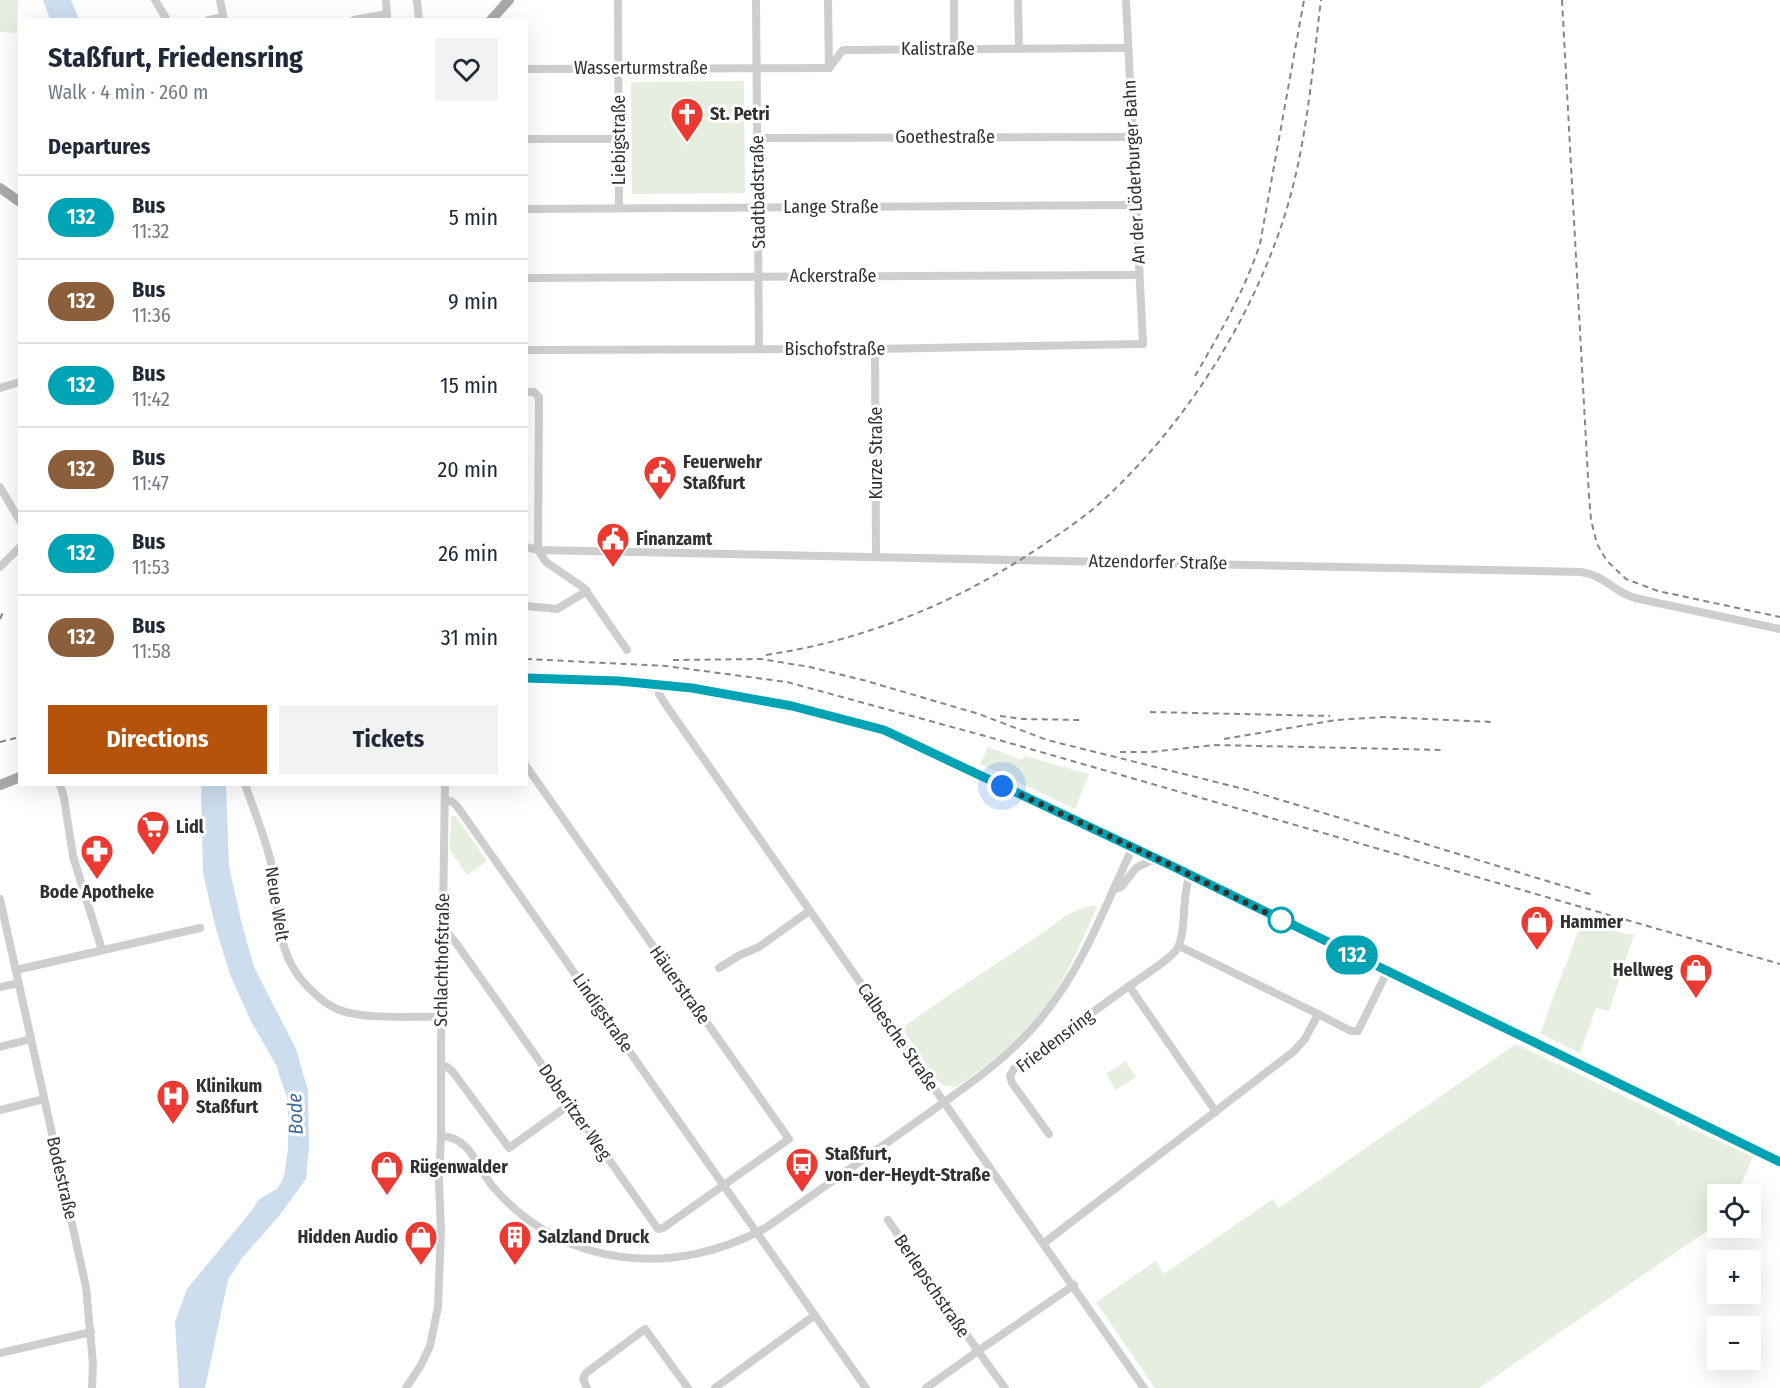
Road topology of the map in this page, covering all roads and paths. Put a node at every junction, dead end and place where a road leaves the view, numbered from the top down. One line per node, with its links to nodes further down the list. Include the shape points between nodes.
1 (155, 0): 13 (street)
2 (220, 0): 14 (street)
3 (386, 0): 12 (street)
4 (417, 0): 15 (street)
5 (509, 0): 16 (main road)
6 (618, 0): 23 (street, Liebigstraße)
7 (756, 0): 20 (street, Stadtbadstraße)
8 (828, 0): 21 (street)
9 (954, 0): 18 (street)
10 (1018, 0): 19 (street)
11 (1126, 0): 17 (street, An der Löderburger Bahn)
12 (387, 17)
13 (167, 18)
14 (223, 18)
15 (418, 18)
16 (493, 18)
17 (1128, 48): 19 (street, Kalistraße); 24 (street, An der Löderburger Bahn)
18 (954, 49): 19 (street, Kalistraße); 21 (street, Kalistraße, via 843,50)
19 (1019, 49)
20 (756, 68): 21 (street); 23 (street, Wasserturmstraße); 26 (street, Stadtbadstraße)
21 (829, 68)
22 (528, 69): 23 (street, Wasserturmstraße)
23 (618, 69): 25 (street, Liebigstraße)
24 (1133, 137): 26 (street, Goethestraße); 30 (street, An der Löderburger Bahn)
25 (618, 138): 27 (street); 32 (street, Liebigstraße)
26 (757, 138): 31 (street, Stadtbadstraße)
27 (528, 139)
28 (0, 188): 29 (main road)
29 (18, 201)
30 (1136, 205): 31 (street, Lange Straße); 34 (street, An der Löderburger Bahn)
31 (758, 207): 32 (street, Lange Straße); 35 (street, Stadtbadstraße)
32 (619, 208): 33 (street, Lange Straße)
33 (528, 209)
34 (1139, 275): 35 (street, Ackerstraße); 37 (street, An der Löderburger Bahn)
35 (758, 276): 36 (street, Ackerstraße); 38 (street, Stadtbadstraße)
36 (528, 278)
37 (1143, 345): 39 (street, Bischofstraße)
38 (759, 348): 39 (street, Bischofstraße); 40 (street, Bischofstraße)
39 (875, 349): 49 (street, Kurze Straße)
40 (528, 350)
41 (18, 383): 42 (street)
42 (0, 388)
43 (528, 392): 48 (street, via 539,397)
44 (0, 487): 45 (street)
45 (18, 518)
46 (528, 548): 48 (street, Atzendorfer Straße)
47 (18, 549): 50 (street)
48 (538, 550): 49 (street, Atzendorfer Straße); 51 (street, via 546,562)
49 (876, 557): 53 (street, Atzendorfer Straße, via 1581,572 1599,576 1629,596)
50 (0, 567)
51 (587, 591): 52 (street, via 557,609); 54 (street)
52 (528, 606)
53 (1780, 629)
54 (627, 650)
55 (528, 678): 56 (main road)
56 (658, 684): 64 (main road, via 792,706 884,730); 69 (street, Calbesche Straße, via 658,694)
57 (528, 769): 94 (street, Häuerstraße, via 789,1139)
58 (18, 778): 59 (main road)
59 (0, 785)
60 (61, 786): 74 (street, via 73,856)
61 (246, 786): 82 (street, Neue Welt, via 272,865 284,947 299,976 325,1002 342,1011)
62 (445, 786): 63 (street, Schlachthofstraße)
63 (445, 801): 72 (street, Schlachthofstraße); 94 (street, Lindigstraße, via 457,806)
64 (1133, 847): 65 (main road); 67 (street)
65 (1156, 858): 66 (main road); 67 (street, via 1136,868 1121,887)
66 (1191, 875): 73 (street, via 1186,886); 77 (main road)
67 (1113, 890): 87 (street, via 1082,956 1048,1011 1008,1054)
68 (0, 899): 70 (street, Bodestraße)
69 (809, 911): 75 (street, via 759,947); 87 (street, Calbesche Straße)
70 (3, 928): 76 (street, Bodestraße)
71 (200, 928): 74 (street)
72 (443, 934): 82 (street, Schlachthofstraße); 88 (street, Doberitzer Weg, via 456,943)
73 (1179, 946): 79 (street, Friedensring); 81 (street)
74 (102, 950): 76 (street)
75 (719, 968)
76 (16, 970): 78 (street, Bodestraße)
77 (1388, 972): 81 (street, via 1358,1031); 93 (main road)
78 (19, 983): 80 (street); 83 (street, Bodestraße)
79 (1129, 986): 90 (street); 91 (street, Friedensring, via 1014,1069 1010,1076)
80 (0, 987)
81 (1318, 1014): 90 (street, via 1293,1052)
82 (441, 1017): 85 (street, Schlachthofstraße)
83 (31, 1039): 84 (street); 86 (street, Bodestraße)
84 (0, 1047)
85 (441, 1065): 88 (street, via 453,1072 508,1148); 92 (street, Schlachthofstraße)
86 (45, 1099): 89 (street); 100 (street, Bodestraße, via 86,1287)
87 (945, 1102): 96 (street); 97 (street, Calbesche Straße)
88 (570, 1105): 94 (street, Doberitzer Weg, via 658,1228)
89 (0, 1110)
90 (1216, 1112): 97 (street)
91 (1049, 1134)
92 (441, 1136): 96 (street, via 464,1143 494,1188 526,1218 551,1234 591,1250 635,1259 675,1259 717,1250); 104 (street, Schlachthofstraße, via 437,1319 426,1355)
93 (1780, 1162)
94 (724, 1186): 96 (street, Lindigstraße)
95 (888, 1220): 101 (street, Berlepschstraße)
96 (756, 1233): 99 (street, Lindigstraße)
97 (1044, 1243): 98 (street, Calbesche Straße)
98 (1074, 1285): 101 (street, Berlepschstraße); 111 (street, Calbesche Straße)
99 (814, 1316): 107 (street); 108 (street, Lindigstraße)
100 (91, 1332): 102 (street); 103 (street, Bodestraße)
101 (978, 1351): 109 (street, Berlepschstraße); 110 (street, Berlepschstraße)
102 (0, 1353)
103 (92, 1388)
104 (406, 1388)
105 (587, 1388): 106 (street, via 583,1378 586,1373 645,1329)
106 (688, 1388)
107 (715, 1388)
108 (866, 1388)
109 (926, 1388)
110 (1005, 1388)
111 (1144, 1388)

